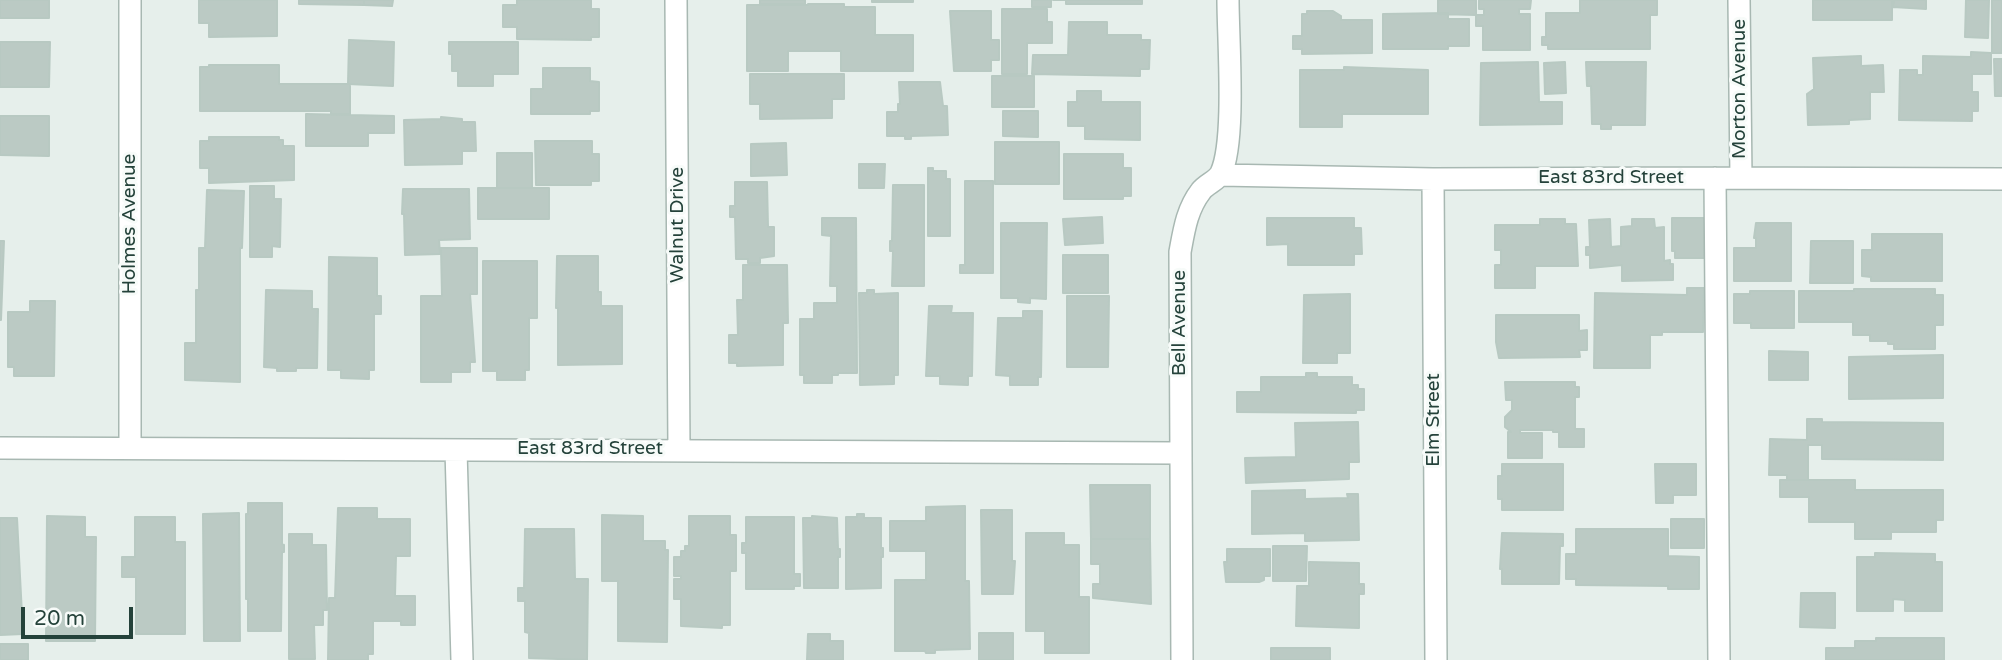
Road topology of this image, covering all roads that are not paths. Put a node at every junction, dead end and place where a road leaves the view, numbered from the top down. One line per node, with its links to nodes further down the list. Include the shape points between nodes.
1 (130, 0): 11 (street, Holmes Avenue)
2 (676, 0): 12 (street, Walnut Drive)
3 (1228, 0): 5 (street, via 1229,124)
4 (1739, 0): 7 (street, Morton Avenue)
5 (1220, 175): 8 (street, East 83rd Street); 14 (street, Bell Avenue, via 1201,190 1186,219 1180,252)
6 (1715, 178): 7 (street, East 83rd Street); 8 (street, East 83rd Street); 18 (street)
7 (1741, 178): 9 (street, East 83rd Street)
8 (1433, 179): 17 (street, Elm Street)
9 (2002, 179)
10 (0, 448): 11 (street, East 83rd Street)
11 (130, 448): 13 (street, East 83rd Street)
12 (679, 449): 13 (street, East 83rd Street); 14 (street, East 83rd Street)
13 (456, 450): 15 (street)
14 (1179, 453): 16 (street, Bell Avenue)
15 (462, 660)
16 (1182, 660)
17 (1436, 660)
18 (1718, 660)

